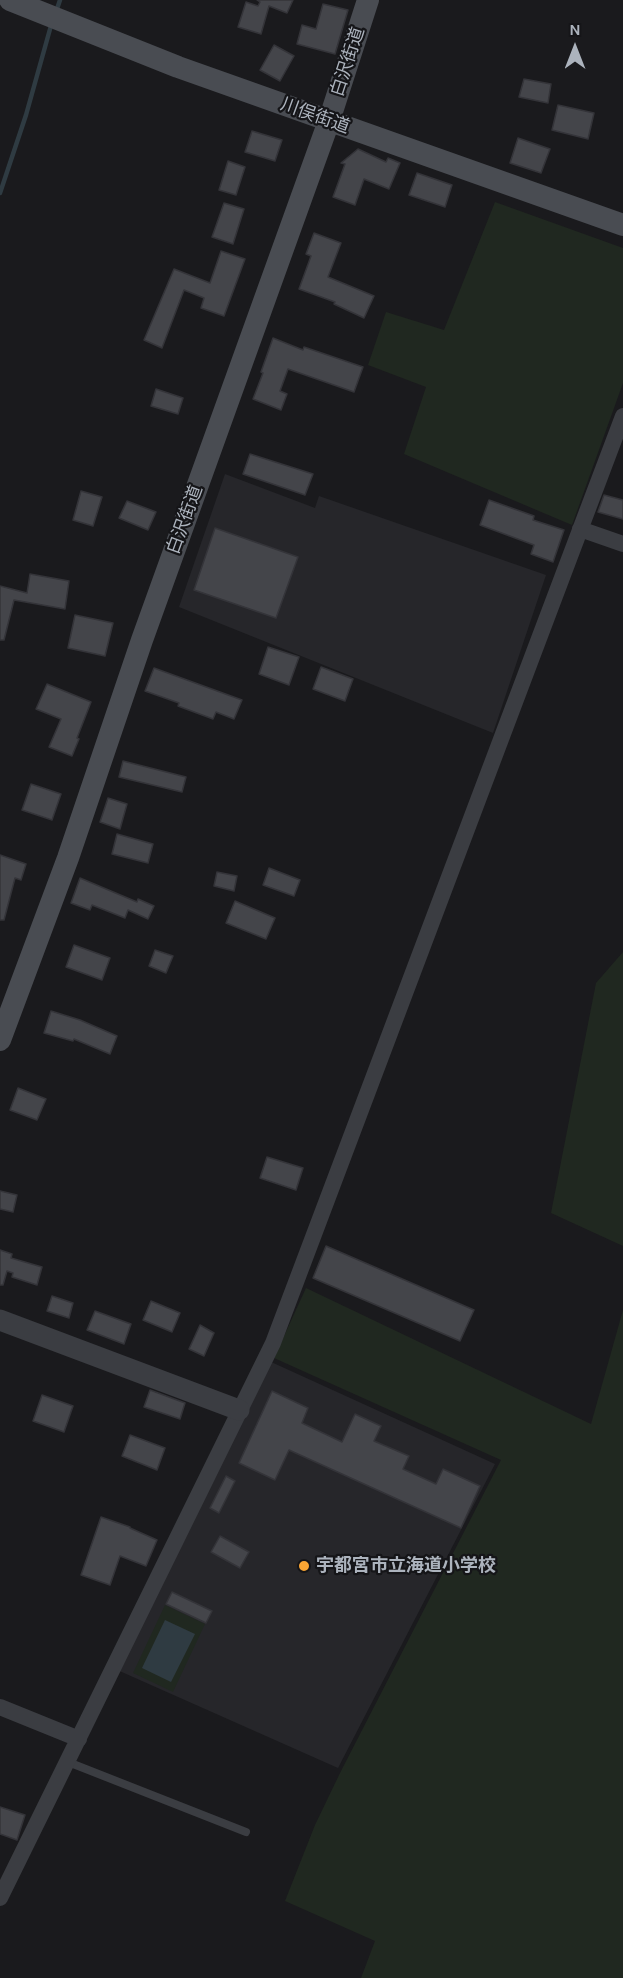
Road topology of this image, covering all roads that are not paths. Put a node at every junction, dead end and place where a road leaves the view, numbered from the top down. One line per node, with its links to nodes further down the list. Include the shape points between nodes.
1 (10, 0): 3 (main road, 川俣街道, via 178,67)
2 (368, 0): 3 (main road, 白沢街道)
3 (329, 121): 4 (main road, 川俣街道); 8 (main road, 白沢街道)
4 (623, 225)
5 (623, 416): 6 (street)
6 (580, 529): 7 (street); 10 (street, via 273,1343)
7 (623, 544)
8 (0, 1040)
9 (0, 1320): 10 (street)
10 (239, 1410): 12 (street)
11 (0, 1707): 12 (street)
12 (79, 1739): 13 (street)
13 (68, 1762): 14 (lane); 15 (street)
14 (246, 1832)
15 (6, 1869): 16 (street)
16 (0, 1898)

